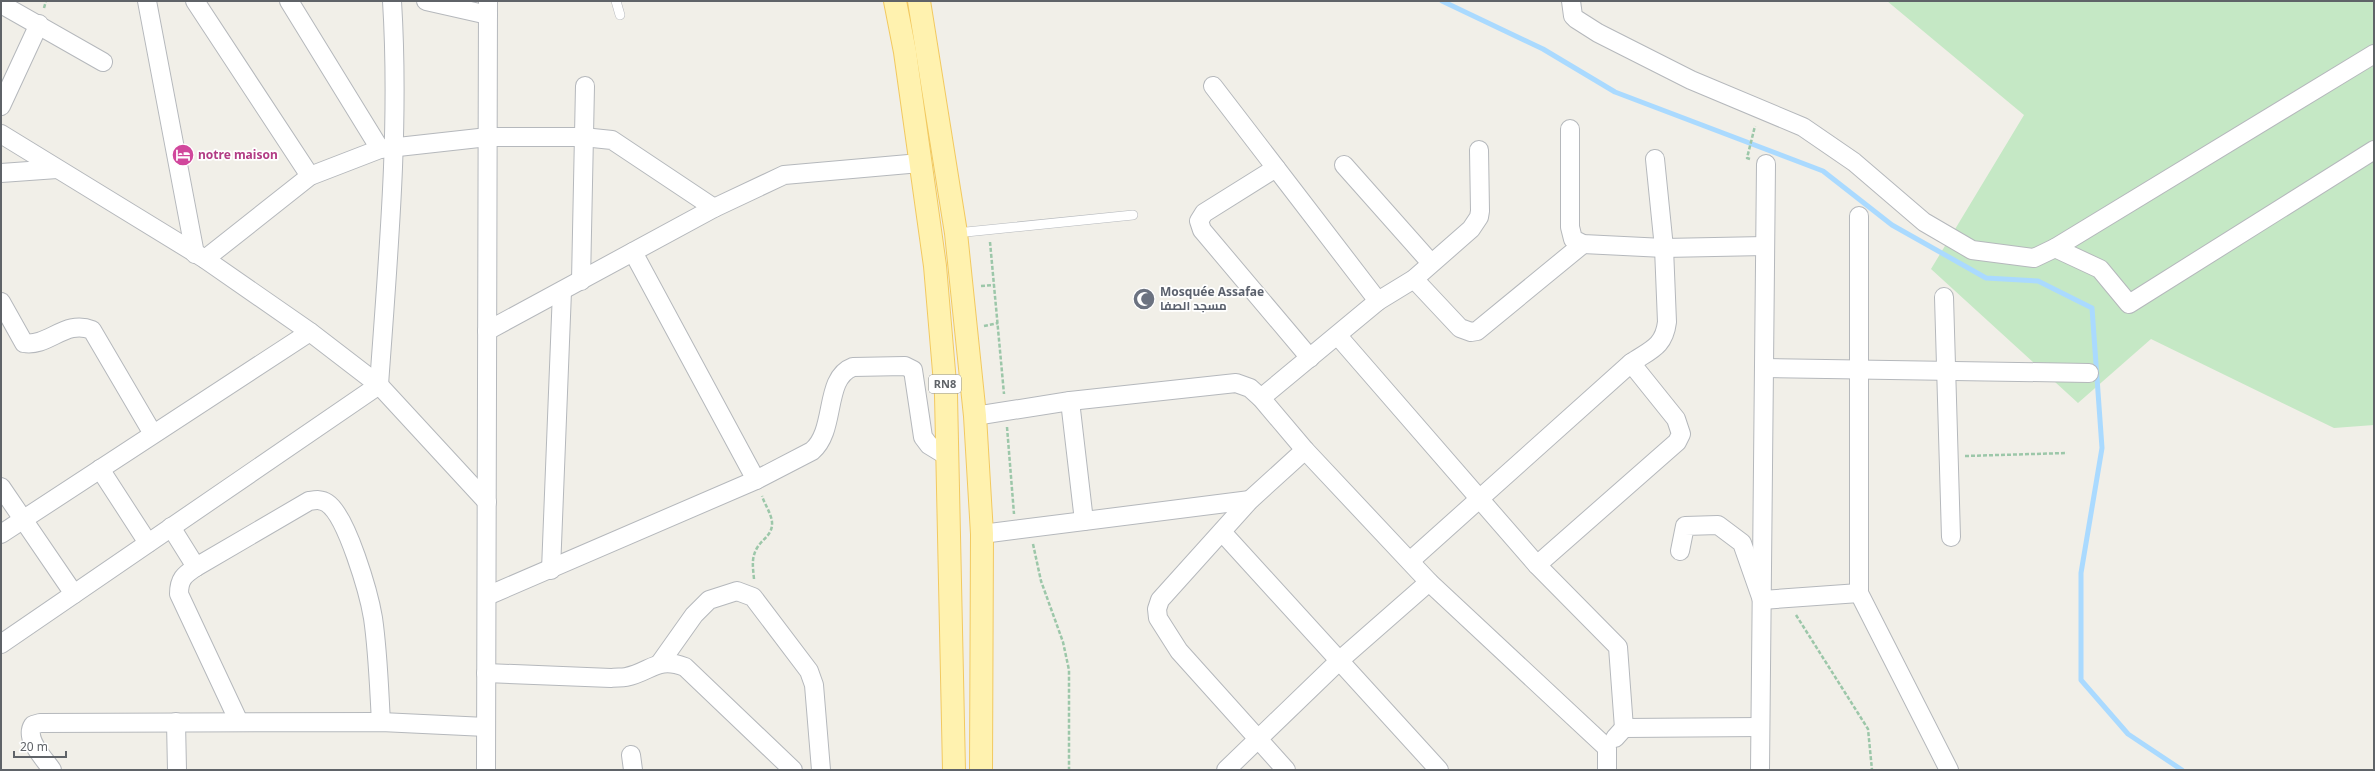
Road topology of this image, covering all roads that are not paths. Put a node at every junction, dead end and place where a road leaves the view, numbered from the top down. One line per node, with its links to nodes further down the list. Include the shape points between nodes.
1 (147, 1): 43 (street)
2 (195, 1): 33 (street)
3 (289, 1): 23 (street)
4 (392, 1): 23 (street, via 396,68)
5 (426, 1): 11 (street)
6 (616, 1): 12 (lane)
7 (895, 1): 27 (main road, RN8, via 905,52)
8 (919, 1): 37 (main road, RN8)
9 (1571, 1): 41 (street, via 1572,16 1598,33 1691,80 1803,127 1854,162 1924,222 1972,250 2034,258)
10 (1, 4): 13 (street)
11 (488, 8): 21 (street)
12 (620, 15)
13 (39, 24): 15 (street); 18 (street)
14 (2374, 54): 41 (street)
15 (103, 62)
16 (585, 86): 22 (street)
17 (1213, 86): 30 (street)
18 (1, 106)
19 (1570, 129): 38 (street, via 1570,227 1573,239)
20 (1, 134): 31 (street)
21 (488, 137): 22 (street); 23 (street); 51 (street)
22 (583, 137): 34 (street, via 612,140); 46 (street)
23 (388, 148): 33 (street); 60 (street)
24 (1480, 150): 44 (street, via 1479,217 1471,229)
25 (2374, 150): 41 (street, via 2129,304 2100,269)
26 (1655, 159): 40 (street)
27 (920, 163): 34 (street, via 784,175); 66 (main road, RN8, via 935,266 946,395)
28 (1766, 164): 39 (street)
29 (1344, 165): 44 (street)
30 (1276, 168): 49 (street); 54 (street, via 1204,213 1199,221 1202,230)
31 (57, 169): 32 (street); 43 (street)
32 (1, 173)
33 (310, 176): 43 (street)
34 (714, 208): 42 (street)
35 (1133, 215): 37 (lane)
36 (1859, 216): 57 (street)
37 (956, 233): 63 (main road, RN8)
38 (1583, 244): 40 (street); 45 (street, via 1477,330 1471,332 1460,328)
39 (1765, 246): 40 (street); 56 (street)
40 (1664, 248): 55 (street, via 1666,333 1660,344)
41 (2056, 248)
42 (633, 252): 46 (street); 68 (street)
43 (200, 256): 52 (street)
44 (1431, 264): 45 (street)
45 (1414, 279): 49 (street)
46 (581, 281): 47 (street)
47 (562, 291): 51 (street); 85 (street)
48 (1944, 297): 58 (street)
49 (1378, 301): 53 (street)
50 (1, 302): 64 (street, via 24,344 32,345 76,326 92,330)
51 (488, 331): 72 (street)
52 (310, 332): 60 (street); 64 (street)
53 (1338, 336): 54 (street); 70 (street)
54 (1310, 358): 61 (street)
55 (1631, 363): 70 (street); 83 (street, via 1676,419 1681,434 1677,442)
56 (1764, 368): 57 (street); 90 (street)
57 (1860, 370): 58 (street); 87 (street)
58 (1946, 371): 59 (street); 79 (street)
59 (2089, 373)
60 (380, 385): 72 (street); 75 (street)
61 (1261, 398): 62 (street, via 1250,388 1236,383); 65 (street)
62 (1070, 401): 63 (street); 74 (street)
63 (974, 416): 78 (main road, RN8)
64 (153, 434): 67 (street)
65 (1305, 450): 71 (street); 82 (street)
66 (947, 456): 68 (street, via 929,445 923,437 913,370 905,366 862,366 846,370 840,377 826,429 818,446); 108 (main road, RN8)
67 (100, 469): 73 (street); 80 (street)
68 (756, 480): 85 (street)
69 (1, 488): 73 (street)
70 (1478, 499): 82 (street); 83 (street)
71 (1250, 500): 74 (street); 76 (street)
72 (487, 502): 89 (street)
73 (23, 520): 77 (street); 88 (street)
74 (1084, 521): 78 (street)
75 (171, 527): 80 (street); 84 (street)
76 (1222, 532): 92 (street); 101 (street, via 1160,600 1158,618 1179,651)
77 (1, 534)
78 (982, 534): 109 (main road, RN8)
79 (1951, 537)
80 (148, 543): 88 (street)
81 (1680, 551): 90 (street, via 1685,526 1718,524 1742,543)
82 (1410, 561): 86 (street)
83 (1536, 565): 100 (street, via 1618,647)
84 (196, 567): 96 (street, via 183,576 179,584 179,594); 97 (street, via 309,501 327,503 351,543 363,577 373,618)
85 (551, 570): 89 (street)
86 (1429, 582): 92 (street); 102 (street)
87 (1859, 593): 90 (street); 115 (street)
88 (74, 594): 91 (street)
89 (487, 596): 94 (street)
90 (1762, 600): 99 (street)
91 (1, 644)
92 (1340, 660): 101 (street); 112 (street)
93 (660, 662): 94 (street, via 627,677); 106 (street, via 673,662 685,667); 107 (street, via 694,615 709,600 737,591 753,598 809,671 814,685)
94 (486, 673): 98 (street)
95 (176, 722): 96 (street); 103 (street, via 33,725 29,730 31,738); 104 (street)
96 (239, 722): 97 (street)
97 (382, 722): 98 (street)
98 (486, 727): 105 (street)
99 (1760, 727): 100 (street); 114 (street)
100 (1624, 728): 102 (street)
101 (1258, 740): 110 (street); 111 (street)
102 (1606, 748): 113 (street)
103 (52, 770)
104 (177, 770)
105 (486, 770)
106 (794, 770)
107 (821, 770)
108 (954, 770)
109 (981, 770)
110 (1226, 770)
111 (1286, 770)
112 (1439, 770)
113 (1607, 770)
114 (1760, 770)
115 (1949, 770)

